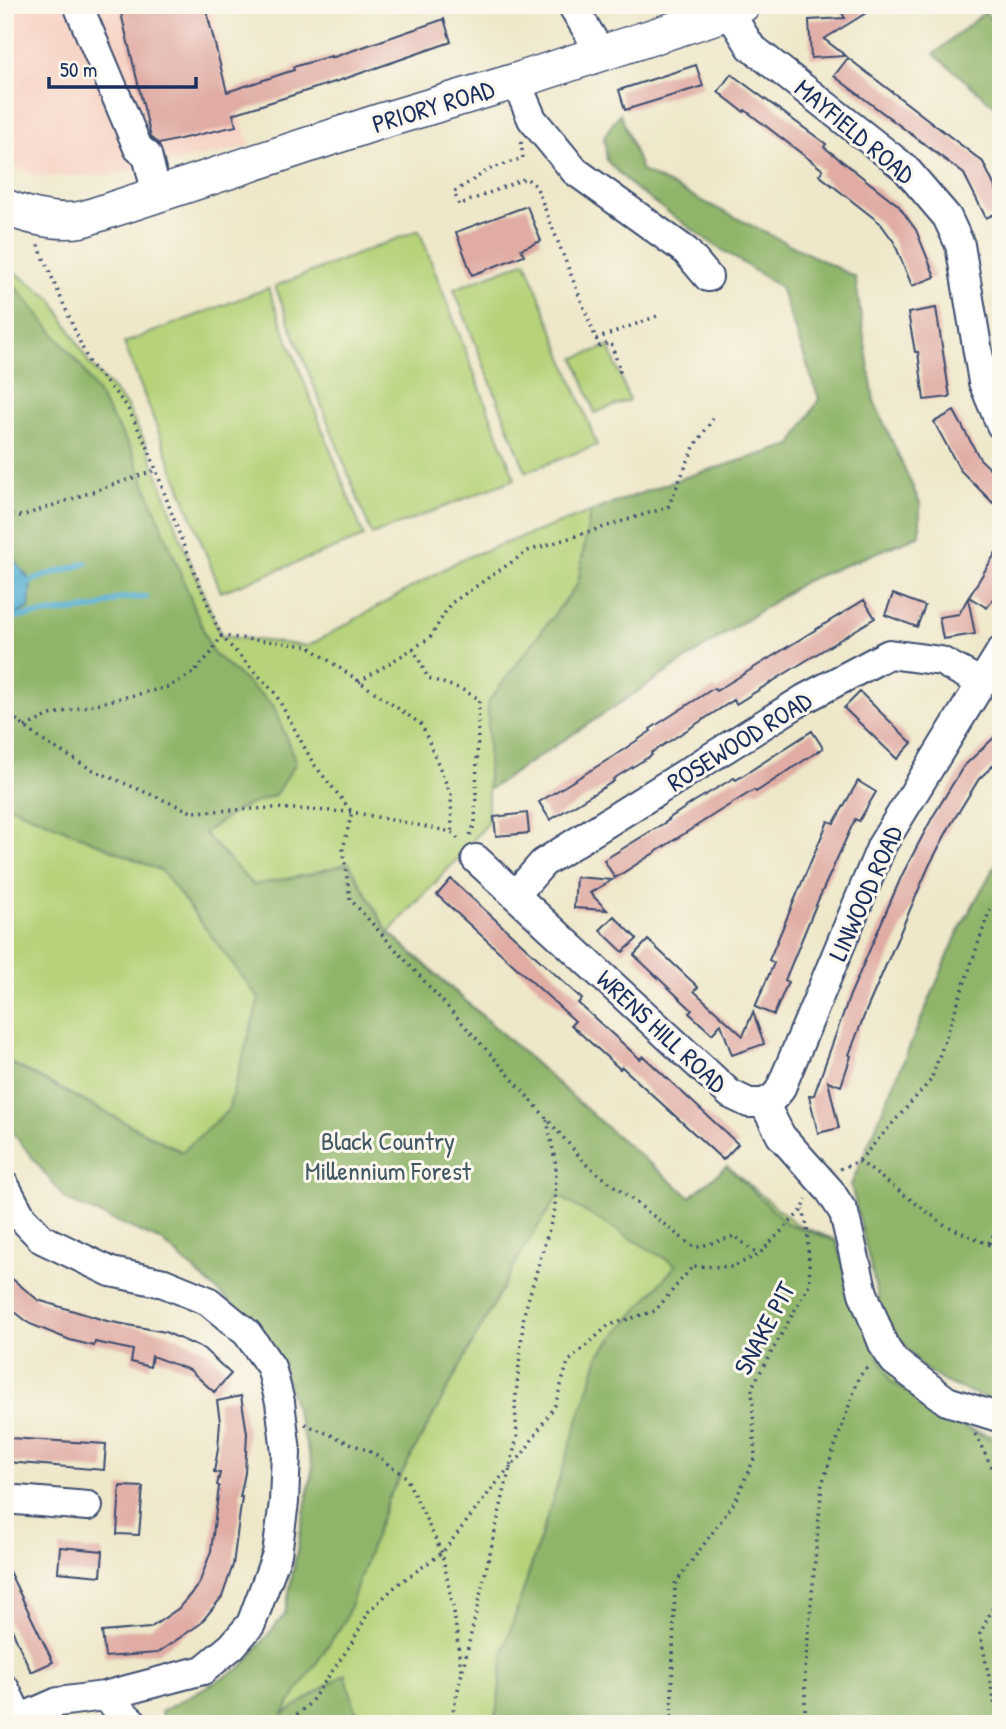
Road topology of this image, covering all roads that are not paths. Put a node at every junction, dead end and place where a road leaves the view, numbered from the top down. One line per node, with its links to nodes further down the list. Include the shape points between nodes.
1 (78, 5): 7 (street, via 138,148 146,155)
2 (572, 5): 4 (street)
3 (735, 9): 4 (main road, PRIORY ROAD); 10 (street, MAYFIELD ROAD, via 751,47 905,168 947,217 960,245 982,382)
4 (601, 54): 5 (main road, PRIORY ROAD)
5 (516, 81): 7 (main road, PRIORY ROAD); 9 (street, via 532,119 576,171 686,251)
6 (5, 189): 7 (main road, PRIORY ROAD, via 55,206)
7 (140, 200): 8 (main road, PRIORY ROAD, via 69,222)
8 (19, 211)
9 (708, 277)
10 (1001, 425)
11 (1001, 651): 12 (street, LINWOOD ROAD)
12 (982, 683): 14 (street, ROSEWOOD ROAD, via 941,661 890,654 804,699 542,863); 15 (street, LINWOOD ROAD, via 882,845 780,1090)
13 (477, 859): 14 (street, WRENS HILL ROAD)
14 (516, 894): 15 (street, WRENS HILL ROAD, via 730,1094 749,1103)
15 (764, 1103): 17 (street, via 781,1136 844,1213 863,1293 894,1361 947,1401)
16 (5, 1186): 21 (street, via 22,1218 42,1239 111,1272 164,1283 208,1301 247,1333 271,1367 281,1416 286,1452 279,1541 251,1624 203,1670)
17 (1001, 1418)
18 (5, 1499): 19 (street)
19 (88, 1506)
20 (5, 1689): 22 (street)
21 (104, 1696): 22 (street, via 58,1702); 23 (street)
22 (14, 1721)
23 (135, 1724)

